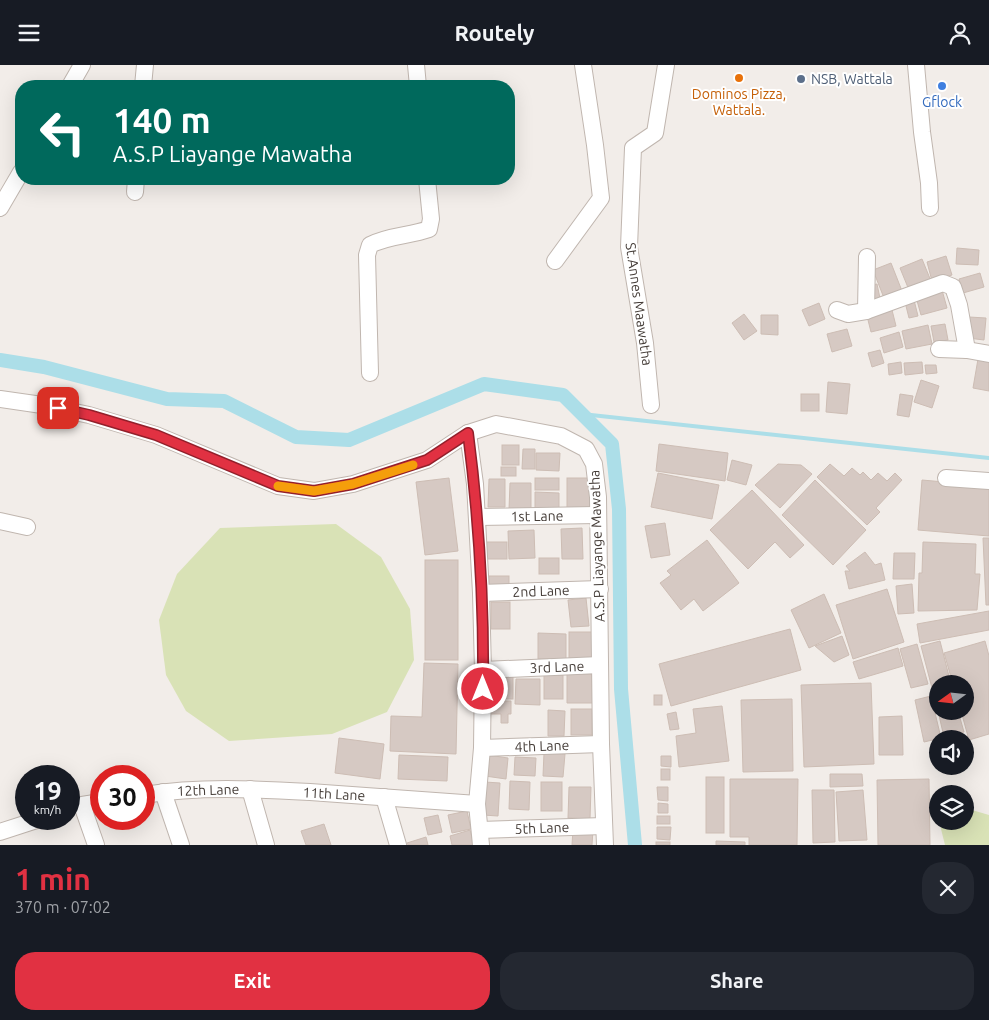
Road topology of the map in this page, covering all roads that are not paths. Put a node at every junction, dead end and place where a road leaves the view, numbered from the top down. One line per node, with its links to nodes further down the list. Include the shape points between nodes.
1 (82, 65): 7 (street)
2 (145, 65): 8 (street)
3 (416, 65): 9 (street)
4 (583, 65): 15 (street, via 601,198)
5 (666, 65): 23 (street, St.Annes Maawatha, via 655,133 633,148 628,247 645,343)
6 (916, 65): 13 (street)
7 (73, 80)
8 (144, 80)
9 (417, 80)
10 (15, 182): 12 (street)
11 (428, 185): 21 (street, via 429,229 382,239 370,245)
12 (0, 208)
13 (930, 208)
14 (867, 257): 17 (street)
15 (555, 261)
16 (837, 311): 17 (street, via 848,314)
17 (866, 311): 19 (street, via 943,283 953,287)
18 (939, 349): 19 (street)
19 (966, 350): 20 (street)
20 (989, 354)
21 (370, 373)
22 (0, 399): 24 (street, A.S.P Liayange Mawatha, via 89,415 156,435 278,486 314,491 353,484 427,460)
23 (651, 405)
24 (468, 433): 27 (street, A.S.P Liayange Mawatha, via 496,424 561,436 586,449 594,464); 28 (street)
25 (946, 478): 26 (street)
26 (989, 481)
27 (597, 515): 28 (street, 1st Lane); 31 (street, A.S.P Liayange Mawatha)
28 (478, 517): 32 (street)
29 (0, 521): 30 (street)
30 (27, 527)
31 (600, 589): 32 (street, 2nd Lane); 33 (street, A.S.P Liayange Mawatha)
32 (481, 593): 34 (street)
33 (600, 665): 34 (street, 3rd Lane); 35 (street, A.S.P Liayange Mawatha)
34 (483, 669): 36 (street)
35 (601, 744): 36 (street, 4th Lane); 43 (street, A.S.P Liayange Mawatha)
36 (482, 748): 41 (street)
37 (250, 789): 38 (street, 12th Lane); 40 (street, 11th Lane); 49 (street)
38 (163, 792): 39 (street); 48 (street, 12th Lane)
39 (155, 793)
40 (384, 797): 41 (street, 11th Lane); 50 (street)
41 (477, 805): 46 (street)
42 (80, 815): 47 (street)
43 (604, 826): 46 (street, 5th Lane); 51 (street, A.S.P Liayange Mawatha)
44 (15, 827): 45 (street)
45 (0, 832)
46 (481, 838)
47 (96, 845)
48 (180, 845)
49 (266, 845)
50 (398, 845)
51 (605, 845)

